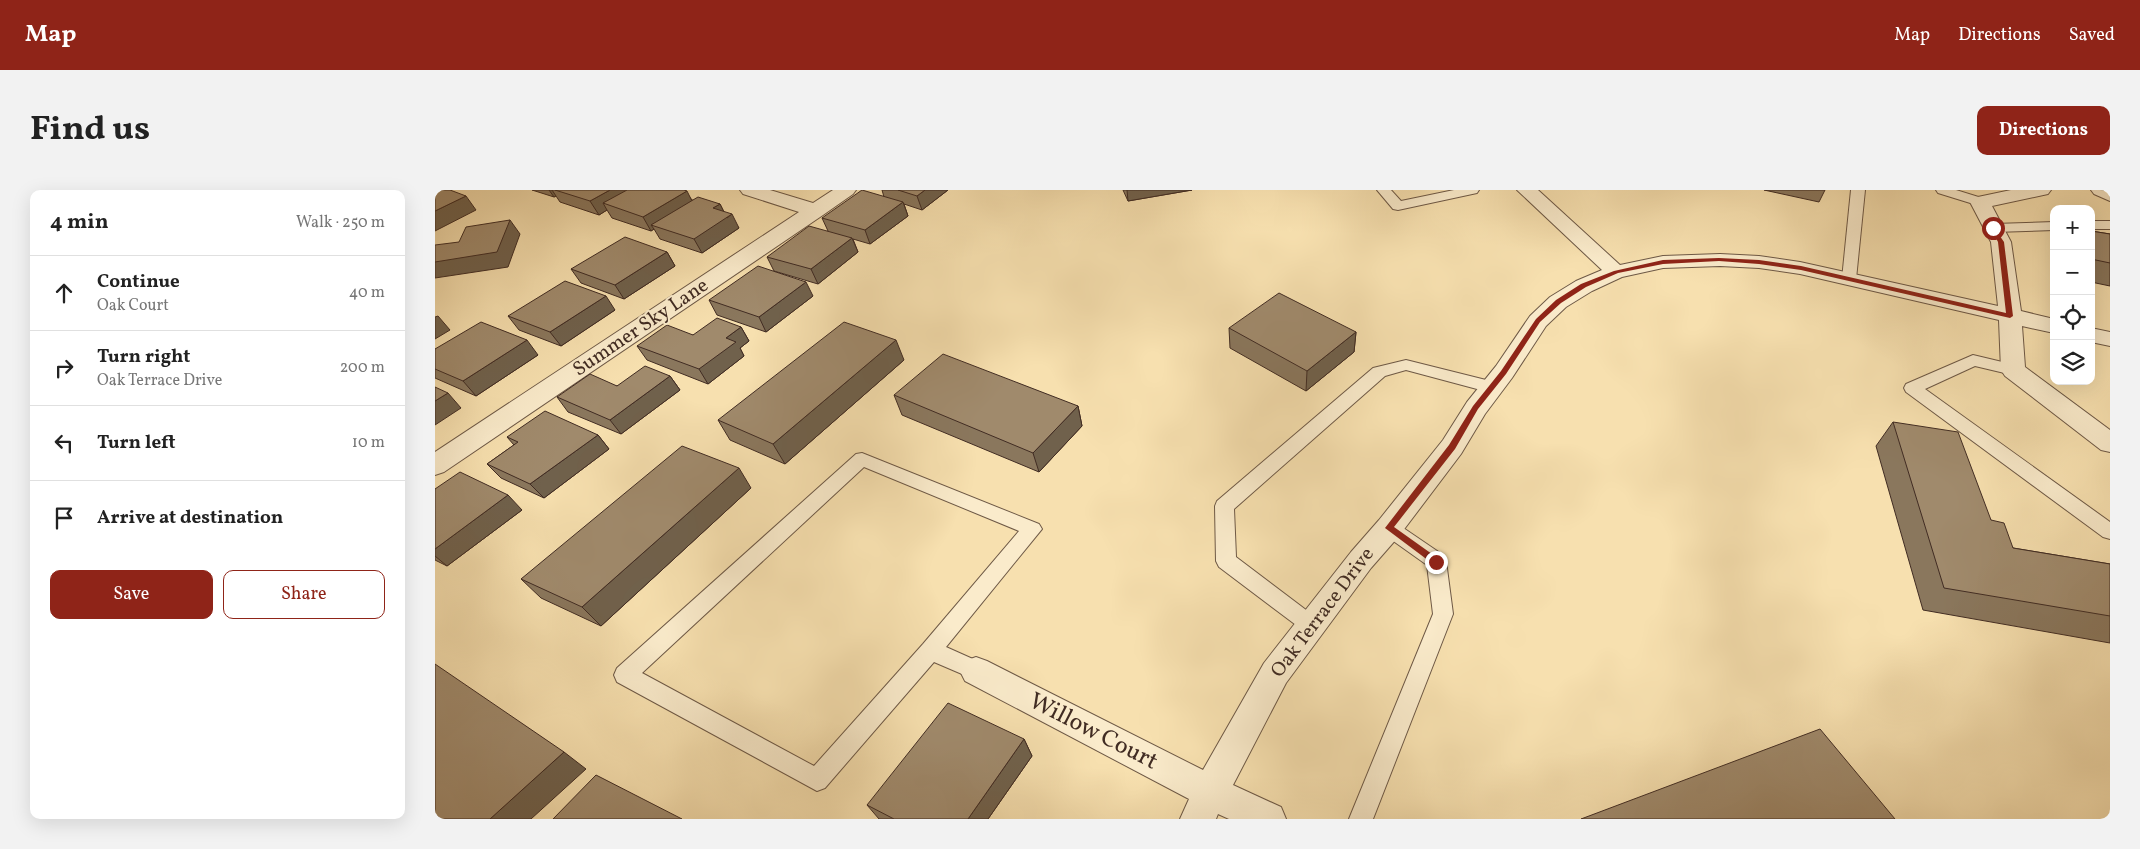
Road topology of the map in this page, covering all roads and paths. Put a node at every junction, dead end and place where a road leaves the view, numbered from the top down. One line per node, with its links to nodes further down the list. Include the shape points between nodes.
1 (750, 190): 12 (street)
2 (846, 190): 12 (street, Summer Sky Lane)
3 (1384, 190): 4 (lane, via 1398,206)
4 (1472, 190)
5 (1527, 190): 17 (street)
6 (1858, 190): 18 (lane)
7 (1943, 190): 11 (lane)
8 (2041, 190): 11 (street)
9 (2101, 190): 10 (street)
10 (2110, 195)
11 (1980, 202): 16 (street)
12 (816, 210): 26 (street, Summer Sky Lane)
13 (2095, 225): 14 (lane)
14 (2110, 225)
15 (2050, 226): 16 (lane)
16 (1993, 228): 19 (street, via 2001,242)
17 (1616, 272): 18 (street, Oak Terrace Drive, via 1663,262 1719,260 1801,268); 24 (street, Oak Terrace Drive, via 1584,286 1538,321)
18 (1849, 279): 19 (street, Oak Terrace Drive)
19 (2010, 316): 20 (street, Oak Terrace Drive); 23 (street)
20 (2050, 325)
21 (2095, 336): 22 (street)
22 (2110, 339)
23 (2013, 370): 25 (street); 28 (lane, via 1973,360 1912,388)
24 (1492, 387): 27 (street, Oak Terrace Drive, via 1452,447); 29 (lane, via 1406,365 1379,372 1224,506 1226,561)
25 (2110, 444)
26 (435, 465)
27 (1389, 528): 29 (street, Oak Terrace Drive); 35 (lane, via 1436,562 1443,614)
28 (2110, 532)
29 (1311, 625): 32 (street, Oak Terrace Drive, via 1275,673)
30 (931, 650): 30 (lane, via 1033,529 862,459 625,675 817,780); 31 (lane)
31 (976, 671): 32 (street, Willow Court)
32 (1204, 806): 33 (street, Oak Terrace Drive); 34 (street, Willow Court)
33 (1187, 819)
34 (1268, 819)
35 (1361, 819)

